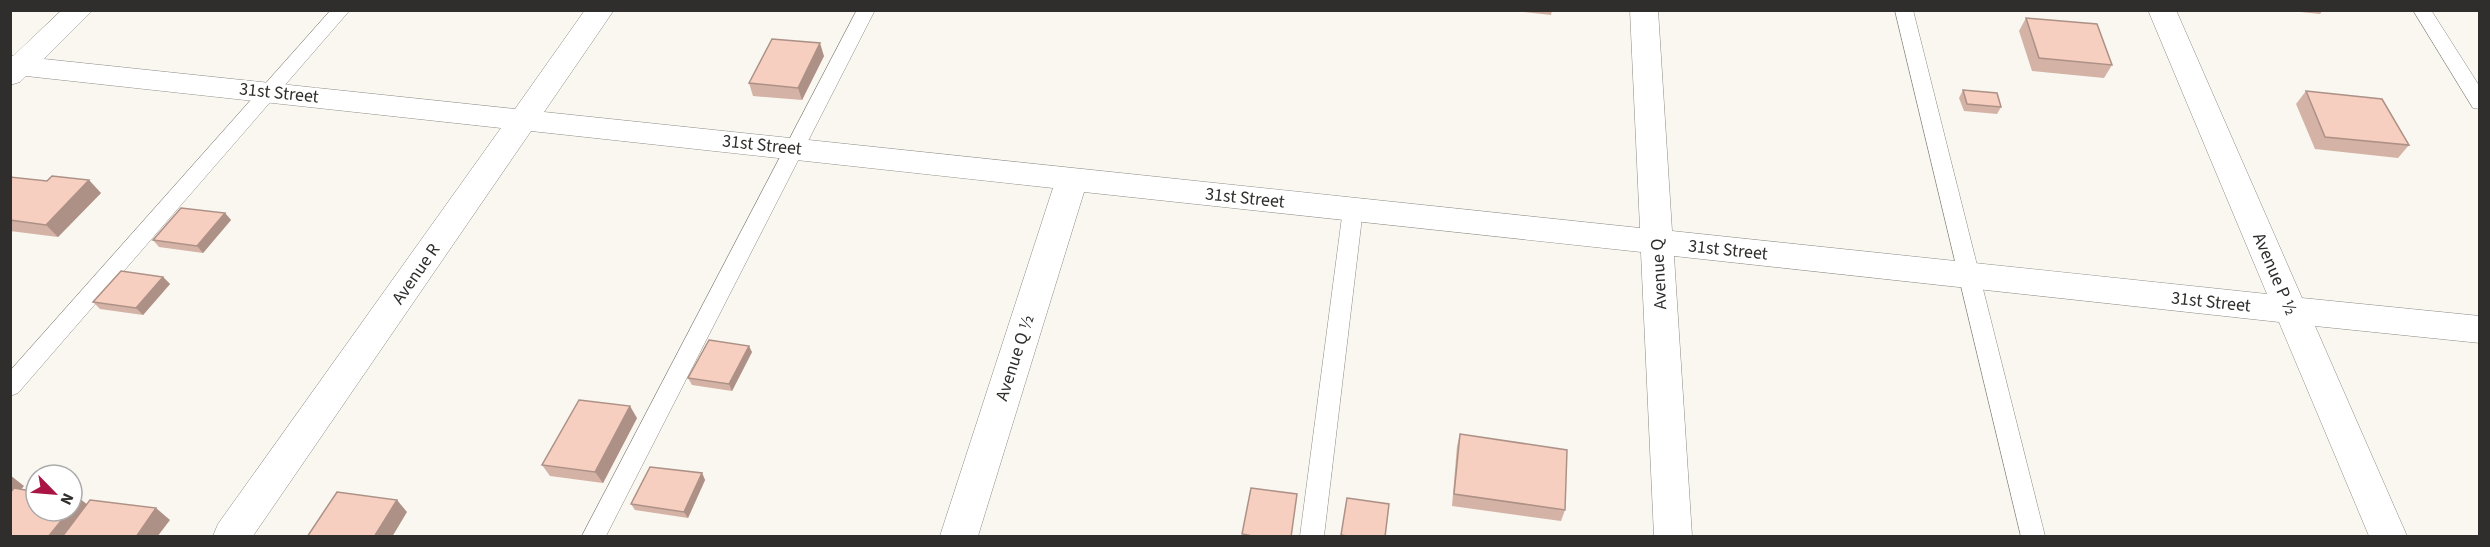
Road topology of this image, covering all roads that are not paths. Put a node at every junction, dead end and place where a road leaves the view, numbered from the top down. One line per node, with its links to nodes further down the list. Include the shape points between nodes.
1 (79, 10): 9 (street)
2 (341, 10): 10 (lane)
3 (600, 10): 12 (street, Avenue R)
4 (866, 10): 13 (lane)
5 (1644, 10): 16 (street, Avenue Q)
6 (1904, 10): 17 (lane)
7 (2162, 10): 18 (street, Avenue P ½)
8 (2422, 10): 11 (lane)
9 (14, 69): 10 (street, 31st Street)
10 (269, 92): 12 (street, 31st Street); 20 (lane)
11 (2480, 103)
12 (524, 120): 13 (street, 31st Street); 21 (street, Avenue R)
13 (796, 149): 14 (street, 31st Street); 22 (lane)
14 (1072, 179): 15 (street, 31st Street); 23 (street, Avenue Q ½)
15 (1353, 209): 16 (street, 31st Street); 24 (lane)
16 (1657, 242): 17 (street, 31st Street); 25 (street, Avenue Q)
17 (1970, 276): 18 (street, 31st Street); 26 (lane)
18 (2291, 310): 19 (street, 31st Street); 27 (street, Avenue P ½)
19 (2480, 330)
20 (10, 387)
21 (232, 537)
22 (594, 537)
23 (959, 537)
24 (1312, 537)
25 (1673, 537)
26 (2033, 537)
27 (2388, 537)

